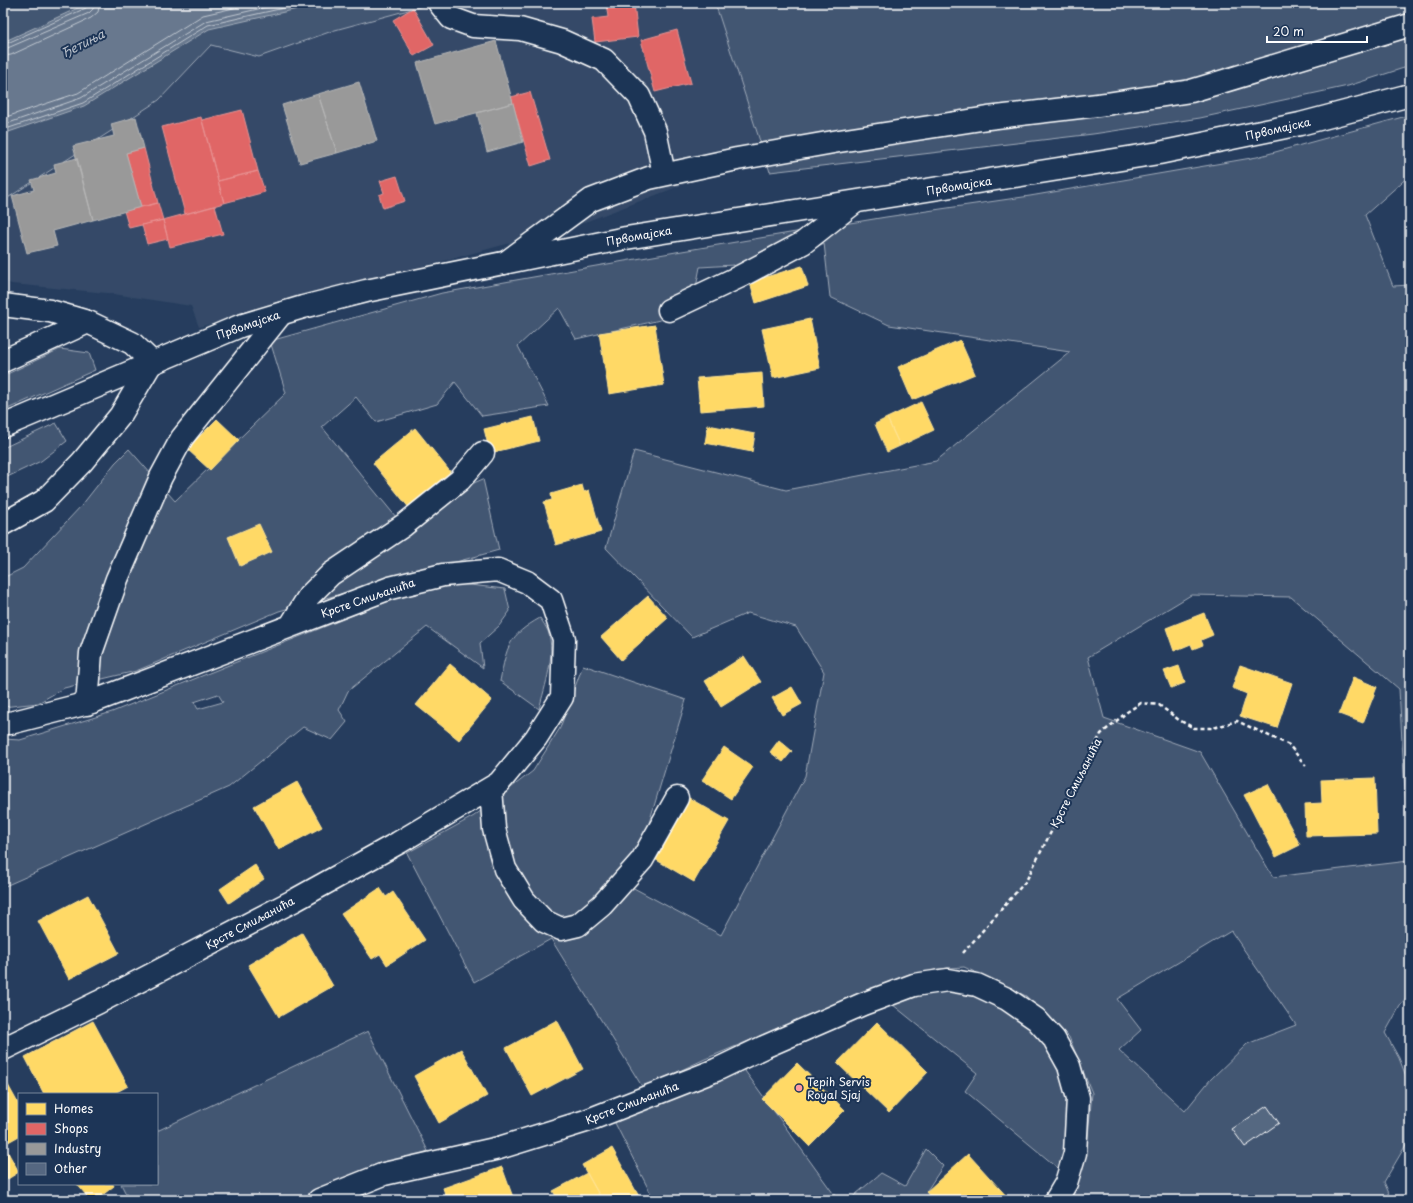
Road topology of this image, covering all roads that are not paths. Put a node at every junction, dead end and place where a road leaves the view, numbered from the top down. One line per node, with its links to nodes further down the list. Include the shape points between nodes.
1 (439, 3): 4 (street, via 451,18 473,26 520,29 562,41 604,60 639,96 655,131)
2 (1410, 25): 4 (street, Првомајска, via 1191,91 839,141)
3 (1410, 95): 5 (street, Првомајска, via 1300,124 1214,143 1014,178)
4 (664, 174): 6 (street, Првомајска, via 591,200)
5 (855, 202): 6 (street, Првомајска, via 626,238); 8 (street, via 803,242 741,276)
6 (505, 263): 9 (street, Првомајска, via 366,291)
7 (3, 305): 10 (street, via 50,311)
8 (670, 310)
9 (281, 314): 12 (street, Првомајска, via 240,326); 17 (street, via 182,438 161,477 117,579 91,653)
10 (88, 322): 11 (street); 12 (street, via 132,343)
11 (3, 361)
12 (152, 362): 13 (street, Првомајска); 15 (street, via 120,416 82,462 44,501)
13 (3, 426)
14 (483, 453): 16 (street, via 460,480 421,512 331,574 309,596)
15 (3, 524)
16 (291, 625): 17 (street, Крсте Смиљанића); 19 (street, Крсте Смиљанића, via 390,588 443,575 498,570 527,582 551,600 564,639 562,697 536,738 499,783)
17 (87, 704): 18 (street, Крсте Смиљанића)
18 (3, 723)
19 (491, 788): 20 (street, via 494,829 505,868 524,900 544,921 561,929 578,925 602,905 642,860); 21 (street, Крсте Смиљанића, via 295,900)
20 (677, 798)
21 (3, 1049)
22 (319, 1200): 23 (street, Крсте Смиљанића, via 384,1174 499,1148 586,1121 716,1070 863,1004 914,985 948,980 977,985 1007,999 1036,1019 1054,1039 1069,1066 1078,1098 1075,1153 1066,1183)
23 (1056, 1200)

